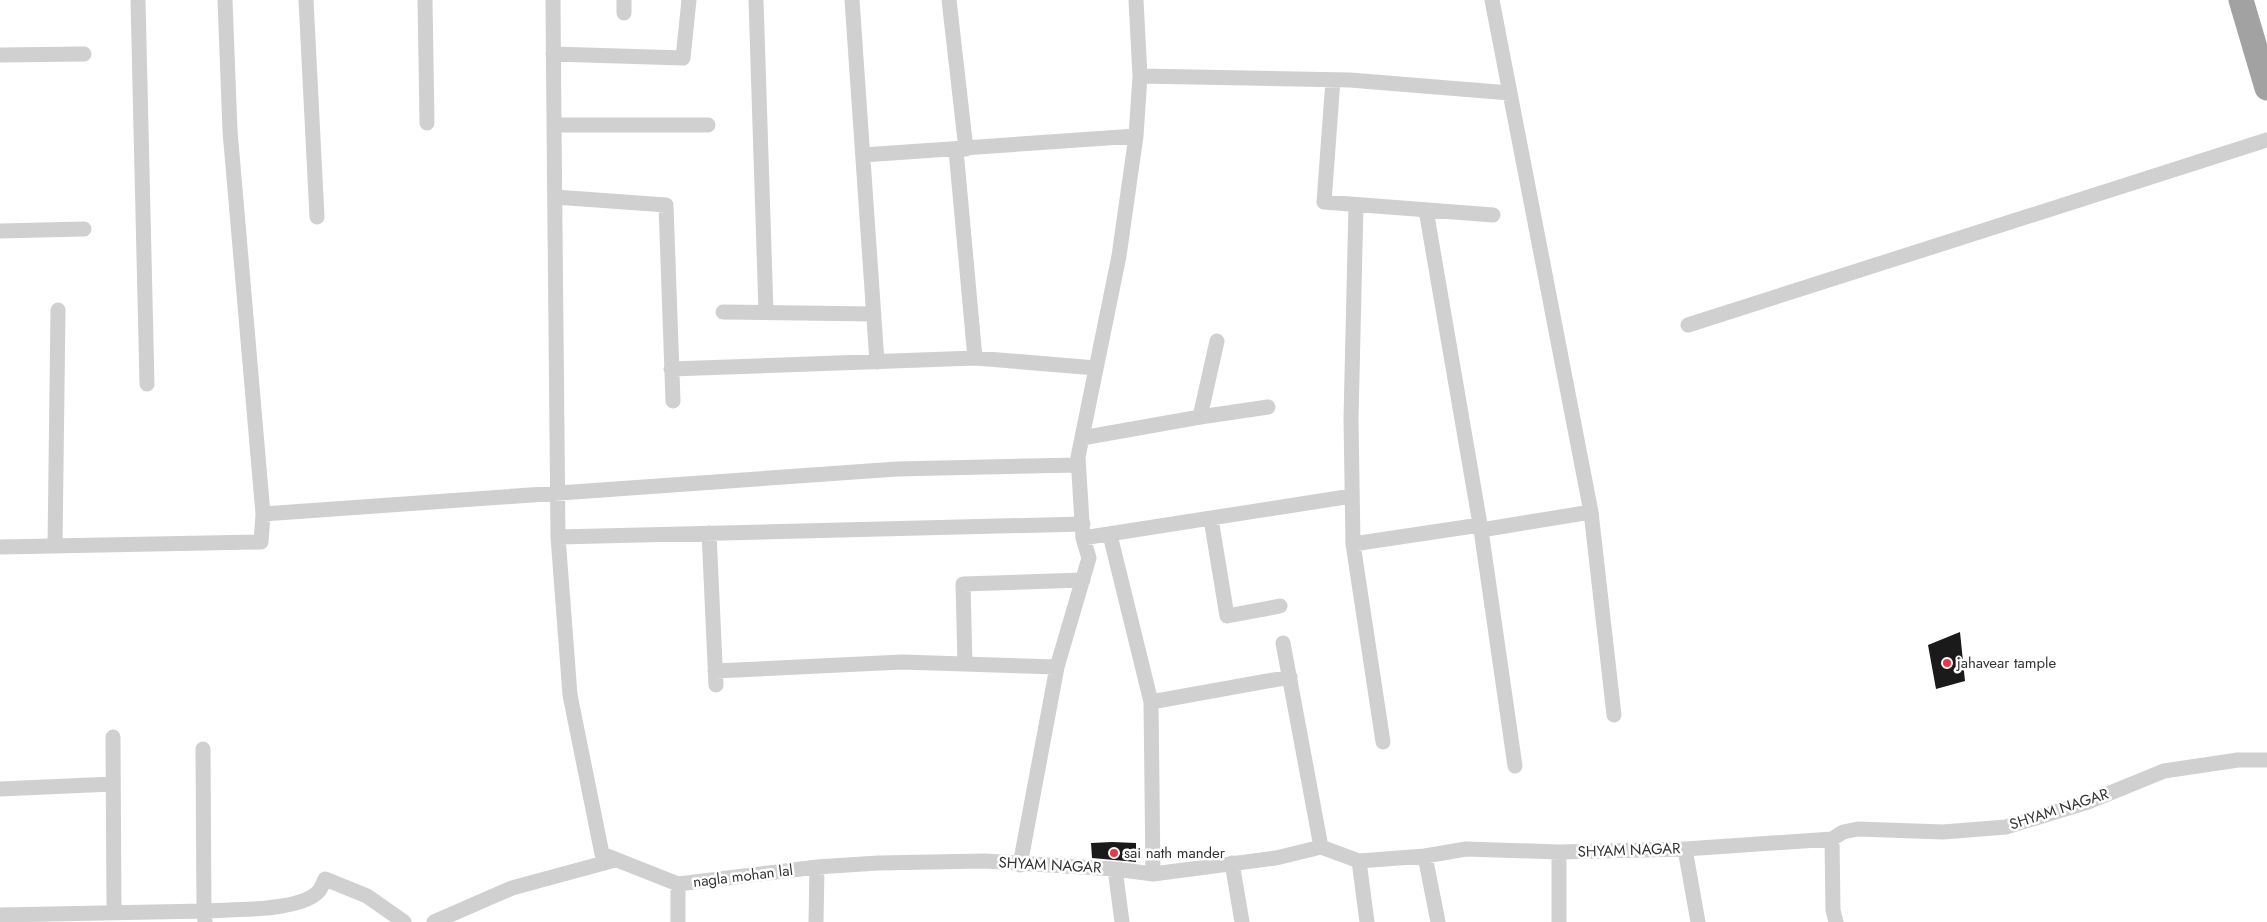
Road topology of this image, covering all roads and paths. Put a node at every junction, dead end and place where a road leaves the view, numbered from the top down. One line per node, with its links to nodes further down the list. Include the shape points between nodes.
1 (138, 0): 44 (street)
2 (225, 0): 53 (street, via 230,131)
3 (306, 0): 31 (street)
4 (425, 0): 20 (street)
5 (553, 0): 14 (street)
6 (689, 0): 14 (street, via 684,58)
7 (756, 0): 36 (street)
8 (852, 0): 26 (street)
9 (949, 0): 25 (street)
10 (1136, 0): 16 (street)
11 (1492, 0): 19 (street)
12 (2241, 0): 18 (highway)
13 (84, 54): 15 (street)
14 (553, 54): 21 (street)
15 (0, 55)
16 (1140, 76): 17 (street); 23 (street)
17 (1334, 80): 19 (street); 28 (street, via 1324,202)
18 (2267, 88)
19 (1510, 93): 52 (street)
20 (427, 123)
21 (554, 125): 22 (street); 27 (street)
22 (708, 125)
23 (1136, 136): 25 (street); 42 (street, via 1119,256)
24 (2267, 140): 38 (street)
25 (961, 149): 26 (street); 40 (street)
26 (863, 155): 37 (street)
27 (555, 198): 43 (street, via 666,205); 50 (street)
28 (1356, 205): 29 (street); 51 (street)
29 (1426, 210): 30 (street); 55 (street)
30 (1493, 216)
31 (316, 217)
32 (84, 229): 33 (street)
33 (0, 231)
34 (58, 310): 61 (street)
35 (723, 312): 36 (street)
36 (766, 312): 37 (street)
37 (874, 314): 41 (street)
38 (1688, 325)
39 (1217, 341): 47 (street)
40 (975, 358): 41 (street); 42 (street)
41 (877, 362): 43 (street)
42 (1096, 368): 48 (street)
43 (672, 369): 45 (street)
44 (147, 384)
45 (673, 401)
46 (1268, 407): 47 (street)
47 (1200, 417): 48 (street)
48 (1082, 438): 49 (street)
49 (1078, 465): 50 (street, via 896,470); 56 (street)
50 (558, 492): 53 (street); 59 (street)
51 (1352, 496): 54 (street); 60 (street)
52 (1591, 512): 55 (street); 70 (street)
53 (262, 514): 61 (street, via 261,542)
54 (1211, 518): 58 (street); 64 (street, via 1227,616)
55 (1481, 528): 60 (street); 75 (street)
56 (1083, 531): 57 (street); 58 (street); 63 (street, via 1089,558)
57 (709, 533): 59 (street); 66 (street, via 716,678 902,662)
58 (1110, 534): 69 (street)
59 (558, 538): 83 (street, via 570,695 602,854)
60 (1353, 544): 72 (street)
61 (55, 546): 62 (street)
62 (0, 547)
63 (1083, 580): 66 (street, via 963,584); 67 (street)
64 (1280, 606)
65 (1283, 643): 68 (street)
66 (965, 664): 67 (street)
67 (1057, 667): 87 (street)
68 (1290, 677): 69 (street); 79 (street)
69 (1151, 702): 90 (street)
70 (1614, 715)
71 (113, 738): 76 (street)
72 (1383, 742)
73 (203, 748): 94 (street)
74 (2267, 760): 78 (street, SHYAM NAGAR, via 2238,760 2164,771 2088,802 2006,828 1942,832 1858,829)
75 (1515, 766)
76 (113, 784): 77 (street); 92 (street)
77 (0, 789)
78 (1832, 838): 80 (street, SHYAM NAGAR); 105 (street)
79 (1321, 847): 85 (street, SHYAM NAGAR); 86 (street, SHYAM NAGAR)
80 (1685, 849): 81 (street, SHYAM NAGAR); 104 (street)
81 (1559, 852): 82 (street, SHYAM NAGAR, via 1466,849); 103 (street)
82 (1425, 856): 85 (street, SHYAM NAGAR); 102 (street)
83 (615, 860): 91 (street); 96 (street, via 512,888)
84 (985, 861): 87 (street, SHYAM NAGAR); 88 (street, nagla mohan lal)
85 (1359, 861): 101 (street)
86 (1232, 864): 90 (street, SHYAM NAGAR); 100 (street)
87 (1020, 865): 89 (street, SHYAM NAGAR)
88 (817, 867): 91 (street, nagla mohan lal); 98 (street)
89 (1115, 869): 90 (street, SHYAM NAGAR); 99 (street)
90 (1153, 874)
91 (678, 884): 97 (street, nagla mohan lal)
92 (114, 912): 93 (street); 94 (street)
93 (0, 915)
94 (205, 917): 95 (street, via 308,900 319,892 325,879 367,896)
95 (404, 922)
96 (434, 922)
97 (678, 922)
98 (816, 922)
99 (1122, 922)
100 (1242, 922)
101 (1367, 922)
102 (1438, 922)
103 (1559, 922)
104 (1698, 922)
105 (1836, 922)

